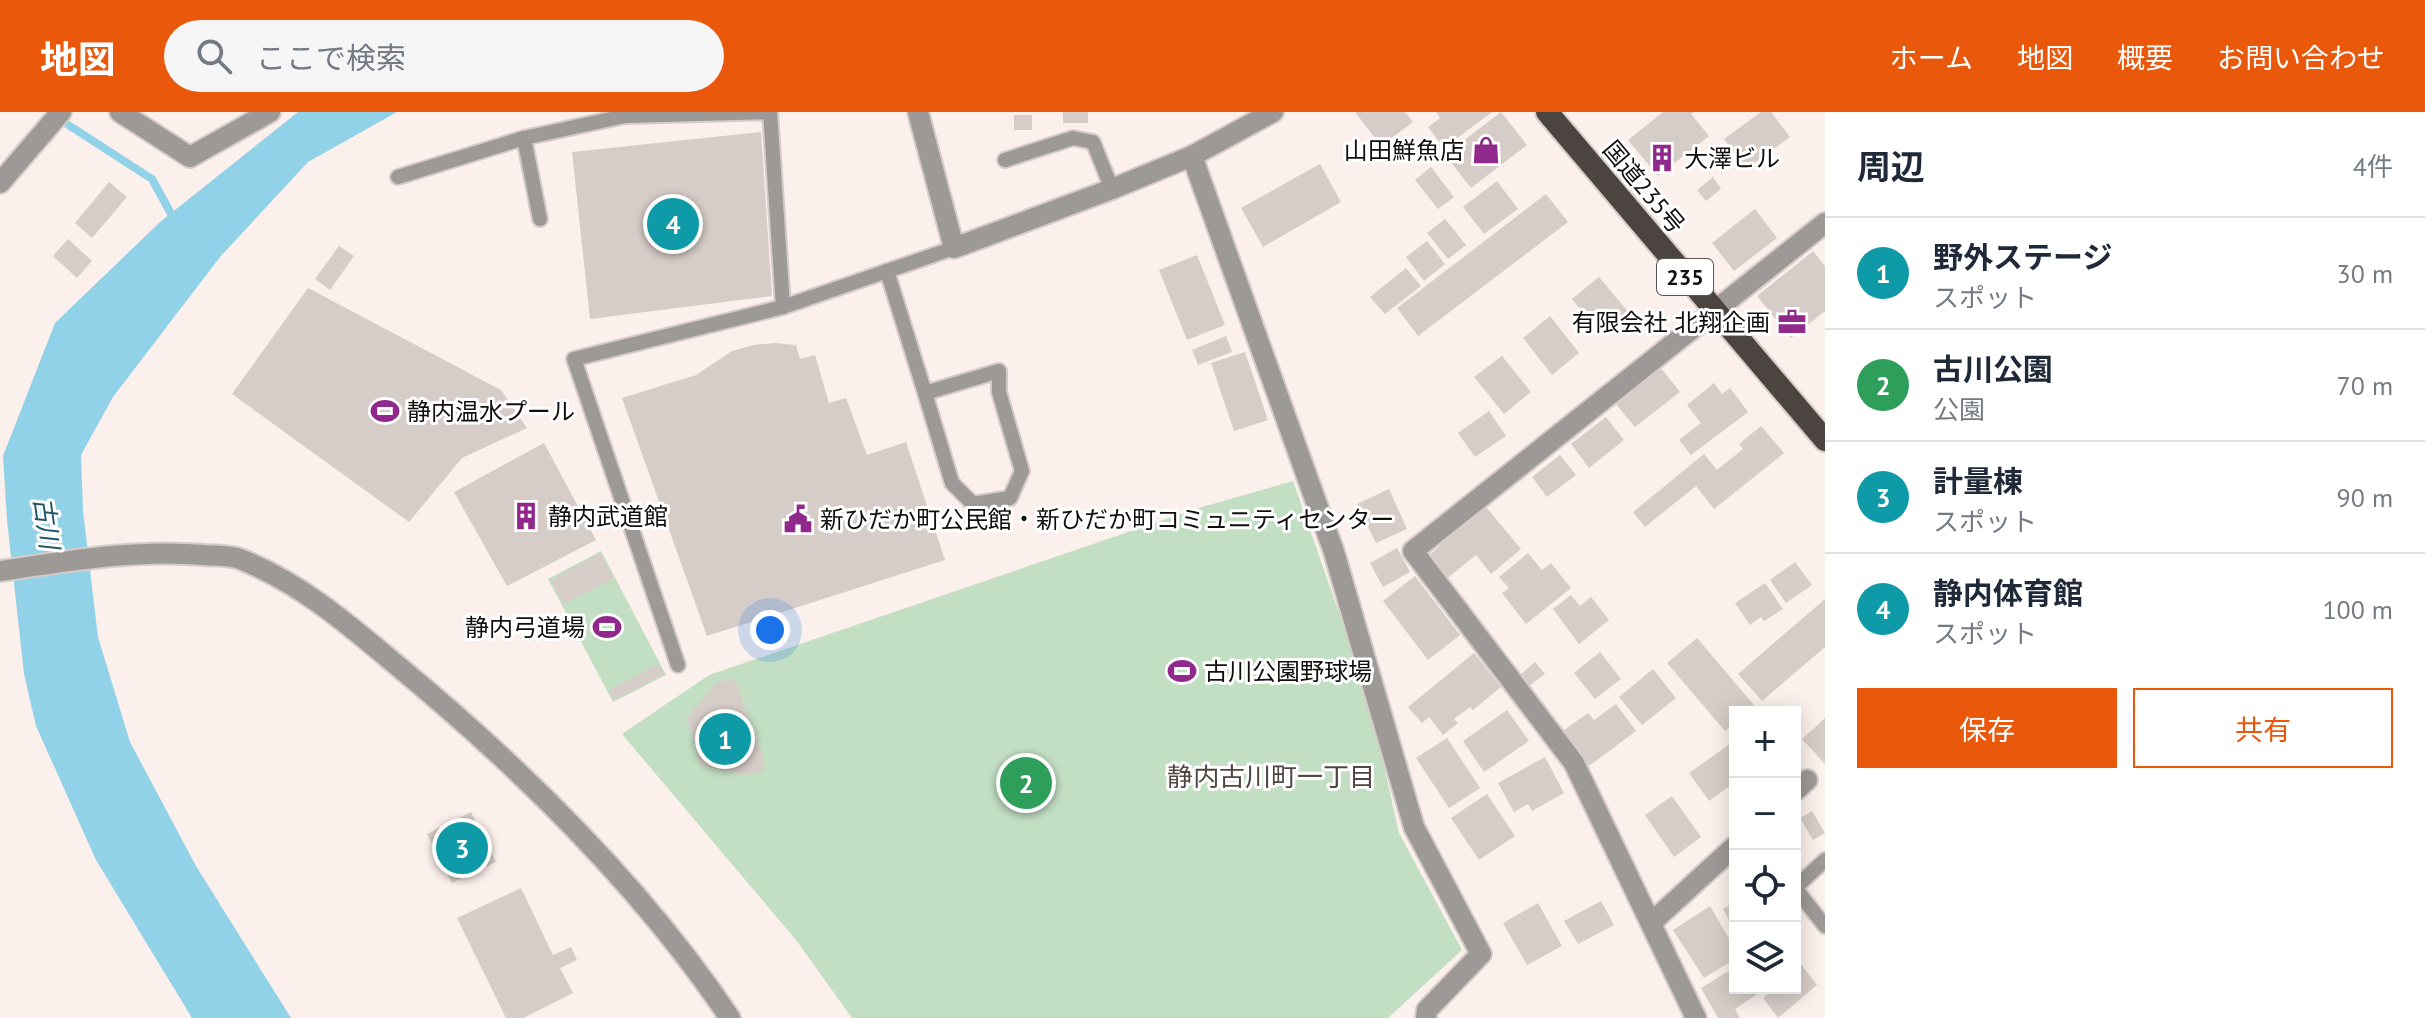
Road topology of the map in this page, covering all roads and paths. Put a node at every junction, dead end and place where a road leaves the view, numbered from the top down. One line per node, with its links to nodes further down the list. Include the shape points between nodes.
1 (61, 112): 12 (street)
2 (120, 112): 3 (street, via 190,157)
3 (270, 112)
4 (770, 112): 8 (lane, via 625,116); 18 (lane)
5 (918, 112): 16 (street)
6 (1273, 112): 9 (street)
7 (1547, 112): 19 (highway, 国道235号 / 235)
8 (524, 138): 11 (lane); 14 (lane)
9 (1192, 156): 13 (street); 29 (street, via 1334,552 1414,827 1481,954 1427,1010)
10 (1005, 160): 13 (lane, via 1073,138 1093,142)
11 (398, 177)
12 (0, 183)
13 (1112, 189): 16 (street)
14 (540, 219)
15 (1825, 223): 19 (street)
16 (954, 248): 17 (lane)
17 (887, 271): 18 (lane); 20 (lane)
18 (783, 307): 23 (lane, via 574,359)
19 (1713, 311): 21 (highway, 国道235号 / 235); 26 (street, via 1413,551 1574,763 1599,803)
20 (925, 393): 20 (lane, via 999,371 999,392 1022,471 1010,498 973,504 952,483)
21 (1825, 440)
22 (0, 571): 28 (street, via 112,554 238,557 319,600 462,719 602,857 698,970)
23 (678, 665)
24 (1731, 850): 26 (street)
25 (1825, 860): 27 (lane, via 1795,888)
26 (1651, 923): 30 (street)
27 (1825, 926)
28 (730, 1018)
29 (1426, 1018)
30 (1696, 1018)

